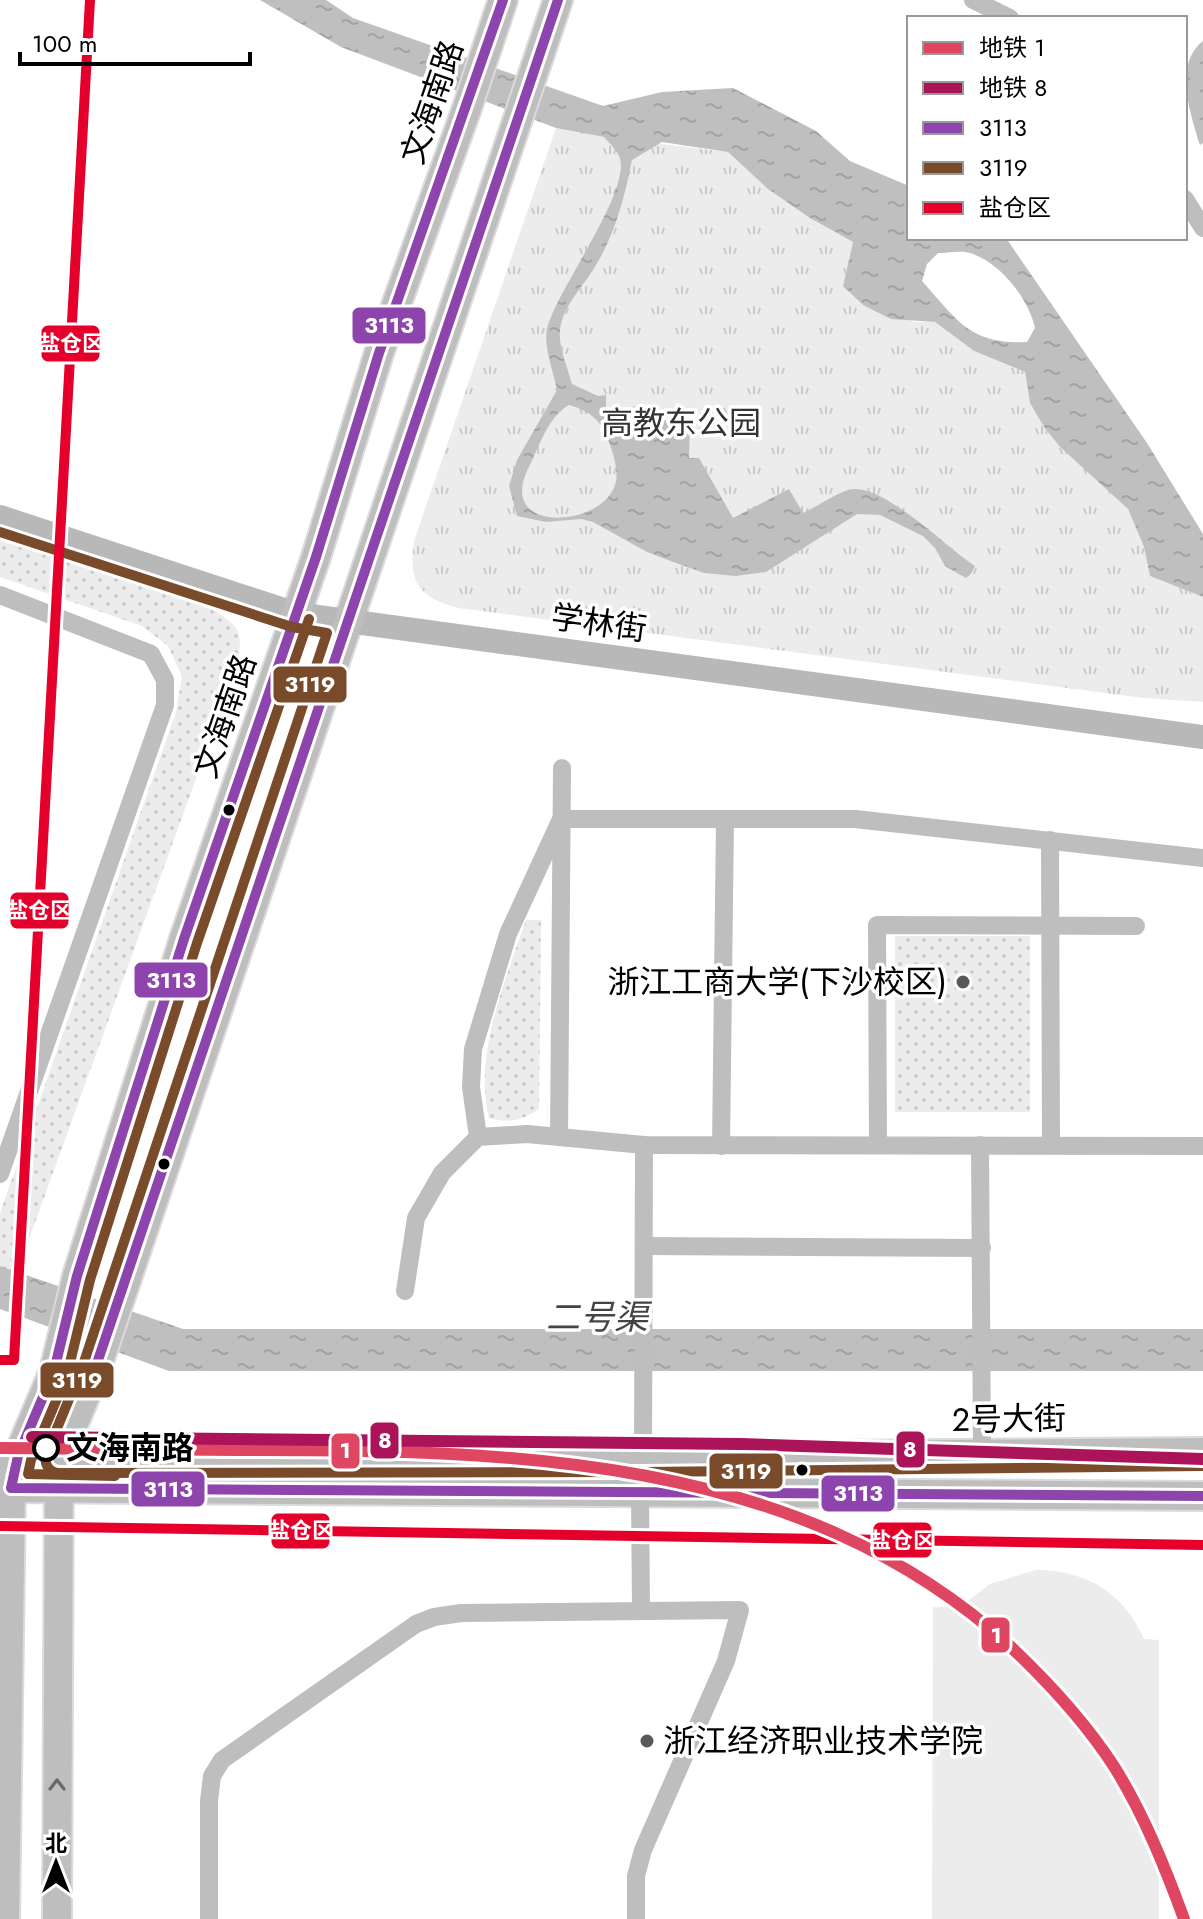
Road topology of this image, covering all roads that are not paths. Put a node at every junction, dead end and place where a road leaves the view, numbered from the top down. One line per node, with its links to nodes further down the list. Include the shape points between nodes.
1 (503, 0): 9 (main road, 文海南路, via 379,353)
2 (558, 0): 10 (main road)
3 (973, 0): 4 (street)
4 (1006, 16)
5 (1187, 202): 6 (street)
6 (1203, 228)
7 (0, 517): 9 (main road, 学林街)
8 (0, 595): 27 (street, via 151,654 165,680 165,705)
9 (296, 614): 10 (main road, 学林街); 33 (main road, 文海南路, via 184,939 77,1276 54,1371)
10 (346, 622): 11 (main road, 学林街); 35 (main road, via 96,1370)
11 (1203, 737)
12 (562, 768): 13 (street)
13 (561, 819): 14 (street); 19 (street, via 508,934 473,1049 471,1087); 20 (street)
14 (725, 819): 15 (street, via 855,819); 25 (street)
15 (1050, 840): 16 (street); 17 (street)
16 (1203, 858)
17 (1050, 925): 18 (street); 22 (street, via 877,925); 24 (street)
18 (1136, 926)
19 (478, 1137): 20 (street); 30 (street, via 442,1173 416,1218)
20 (559, 1137): 21 (street)
21 (644, 1145): 25 (street); 28 (street)
22 (878, 1145): 23 (street); 25 (street)
23 (980, 1145): 24 (street); 29 (street)
24 (1051, 1145): 26 (street)
25 (721, 1146)
26 (1203, 1146)
27 (0, 1174)
28 (644, 1246): 29 (street); 34 (street)
29 (982, 1248): 32 (street)
30 (405, 1291)
31 (1203, 1452): 32 (main road, 2号大街)
32 (982, 1454): 34 (main road, 2号大街)
33 (9, 1456): 35 (main road, 2号大街); 36 (main road, 文海南路)
34 (643, 1458): 35 (main road, 2号大街)
35 (59, 1459): 37 (main road)
36 (6, 1488): 37 (main road); 41 (main road, 文海南路)
37 (58, 1490): 38 (main road); 42 (main road, one-way to 37)
38 (640, 1493): 39 (main road); 40 (street)
39 (1203, 1496)
40 (641, 1610): 43 (street, via 434,1617 416,1624 222,1760 212,1776 209,1801); 44 (street, via 740,1610 726,1661 643,1850 636,1876)
41 (5, 1919)
42 (57, 1919)
43 (209, 1919)
44 (636, 1919)

